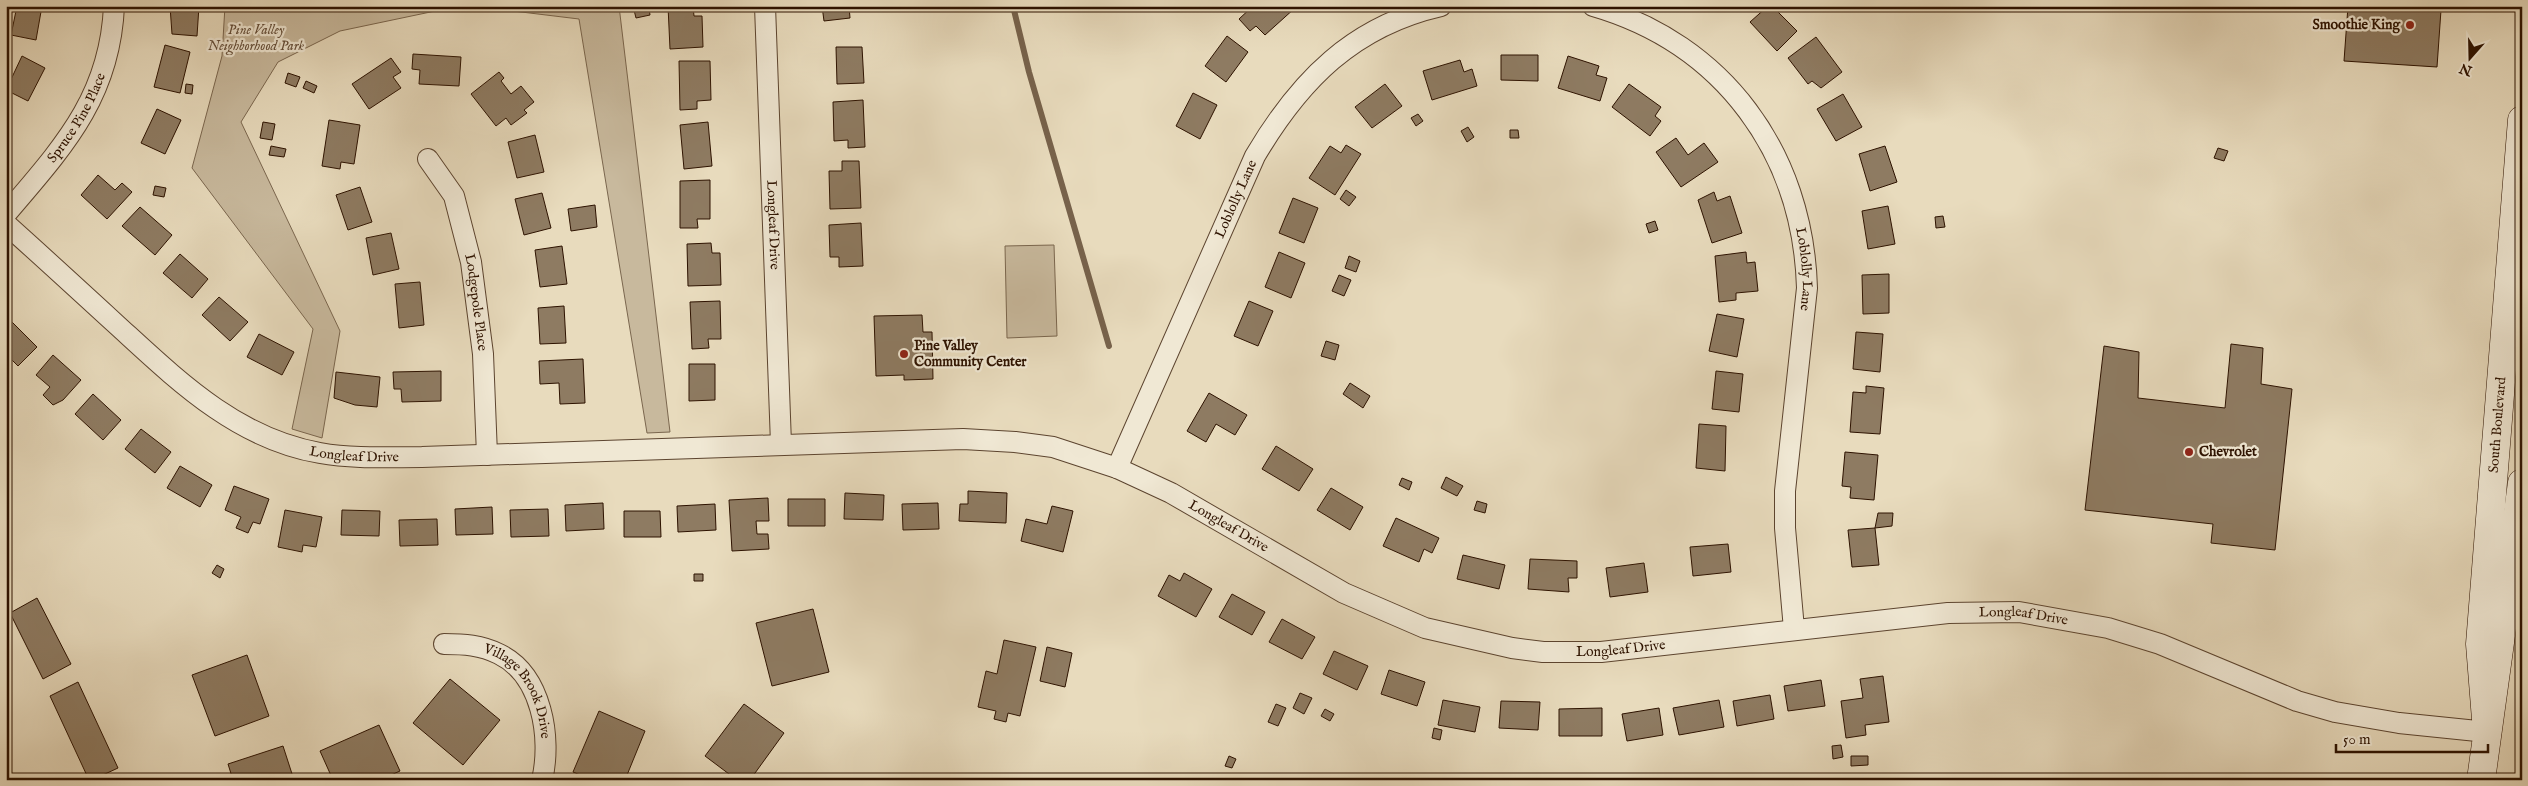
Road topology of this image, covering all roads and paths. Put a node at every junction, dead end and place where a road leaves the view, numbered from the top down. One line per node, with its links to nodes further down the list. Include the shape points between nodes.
1 (114, 6): 7 (street, Spruce Pine Place, via 112,36 104,69 78,124)
2 (765, 6): 9 (street, Longleaf Drive)
3 (1441, 6): 11 (street, Loblolly Lane, via 1403,17 1336,55 1302,87 1276,120 1255,156)
4 (1593, 6): 13 (street, Loblolly Lane, via 1617,13 1657,32 1691,53 1721,80 1752,116 1772,149 1785,174 1800,220 1806,256 1806,288 1785,491)
5 (2522, 120): 15 (main road, South Boulevard, via 2480,644)
6 (428, 159): 10 (street, Lodgepole Place, via 454,196 471,262 483,354)
7 (6, 214)
8 (6, 224): 10 (street, Longleaf Drive, via 177,380 211,407 248,428 319,453 404,457)
9 (781, 444): 10 (street, Longleaf Drive); 11 (street, Longleaf Drive, via 963,439 1015,442 1053,447)
10 (487, 455)
11 (1117, 468): 13 (street, Longleaf Drive, via 1171,493 1344,593 1398,618 1449,634 1543,652 1600,652)
12 (2522, 483): 15 (main road, South Boulevard)
13 (1794, 629): 15 (street, Longleaf Drive, via 1948,613 2019,612 2108,628 2160,644 2297,701 2335,712 2399,724)
14 (444, 644): 16 (street, Village Brook Drive, via 478,646 500,655 519,669 543,718 546,746)
15 (2487, 732): 17 (main road, South Boulevard)
16 (542, 780)
17 (2481, 780)

